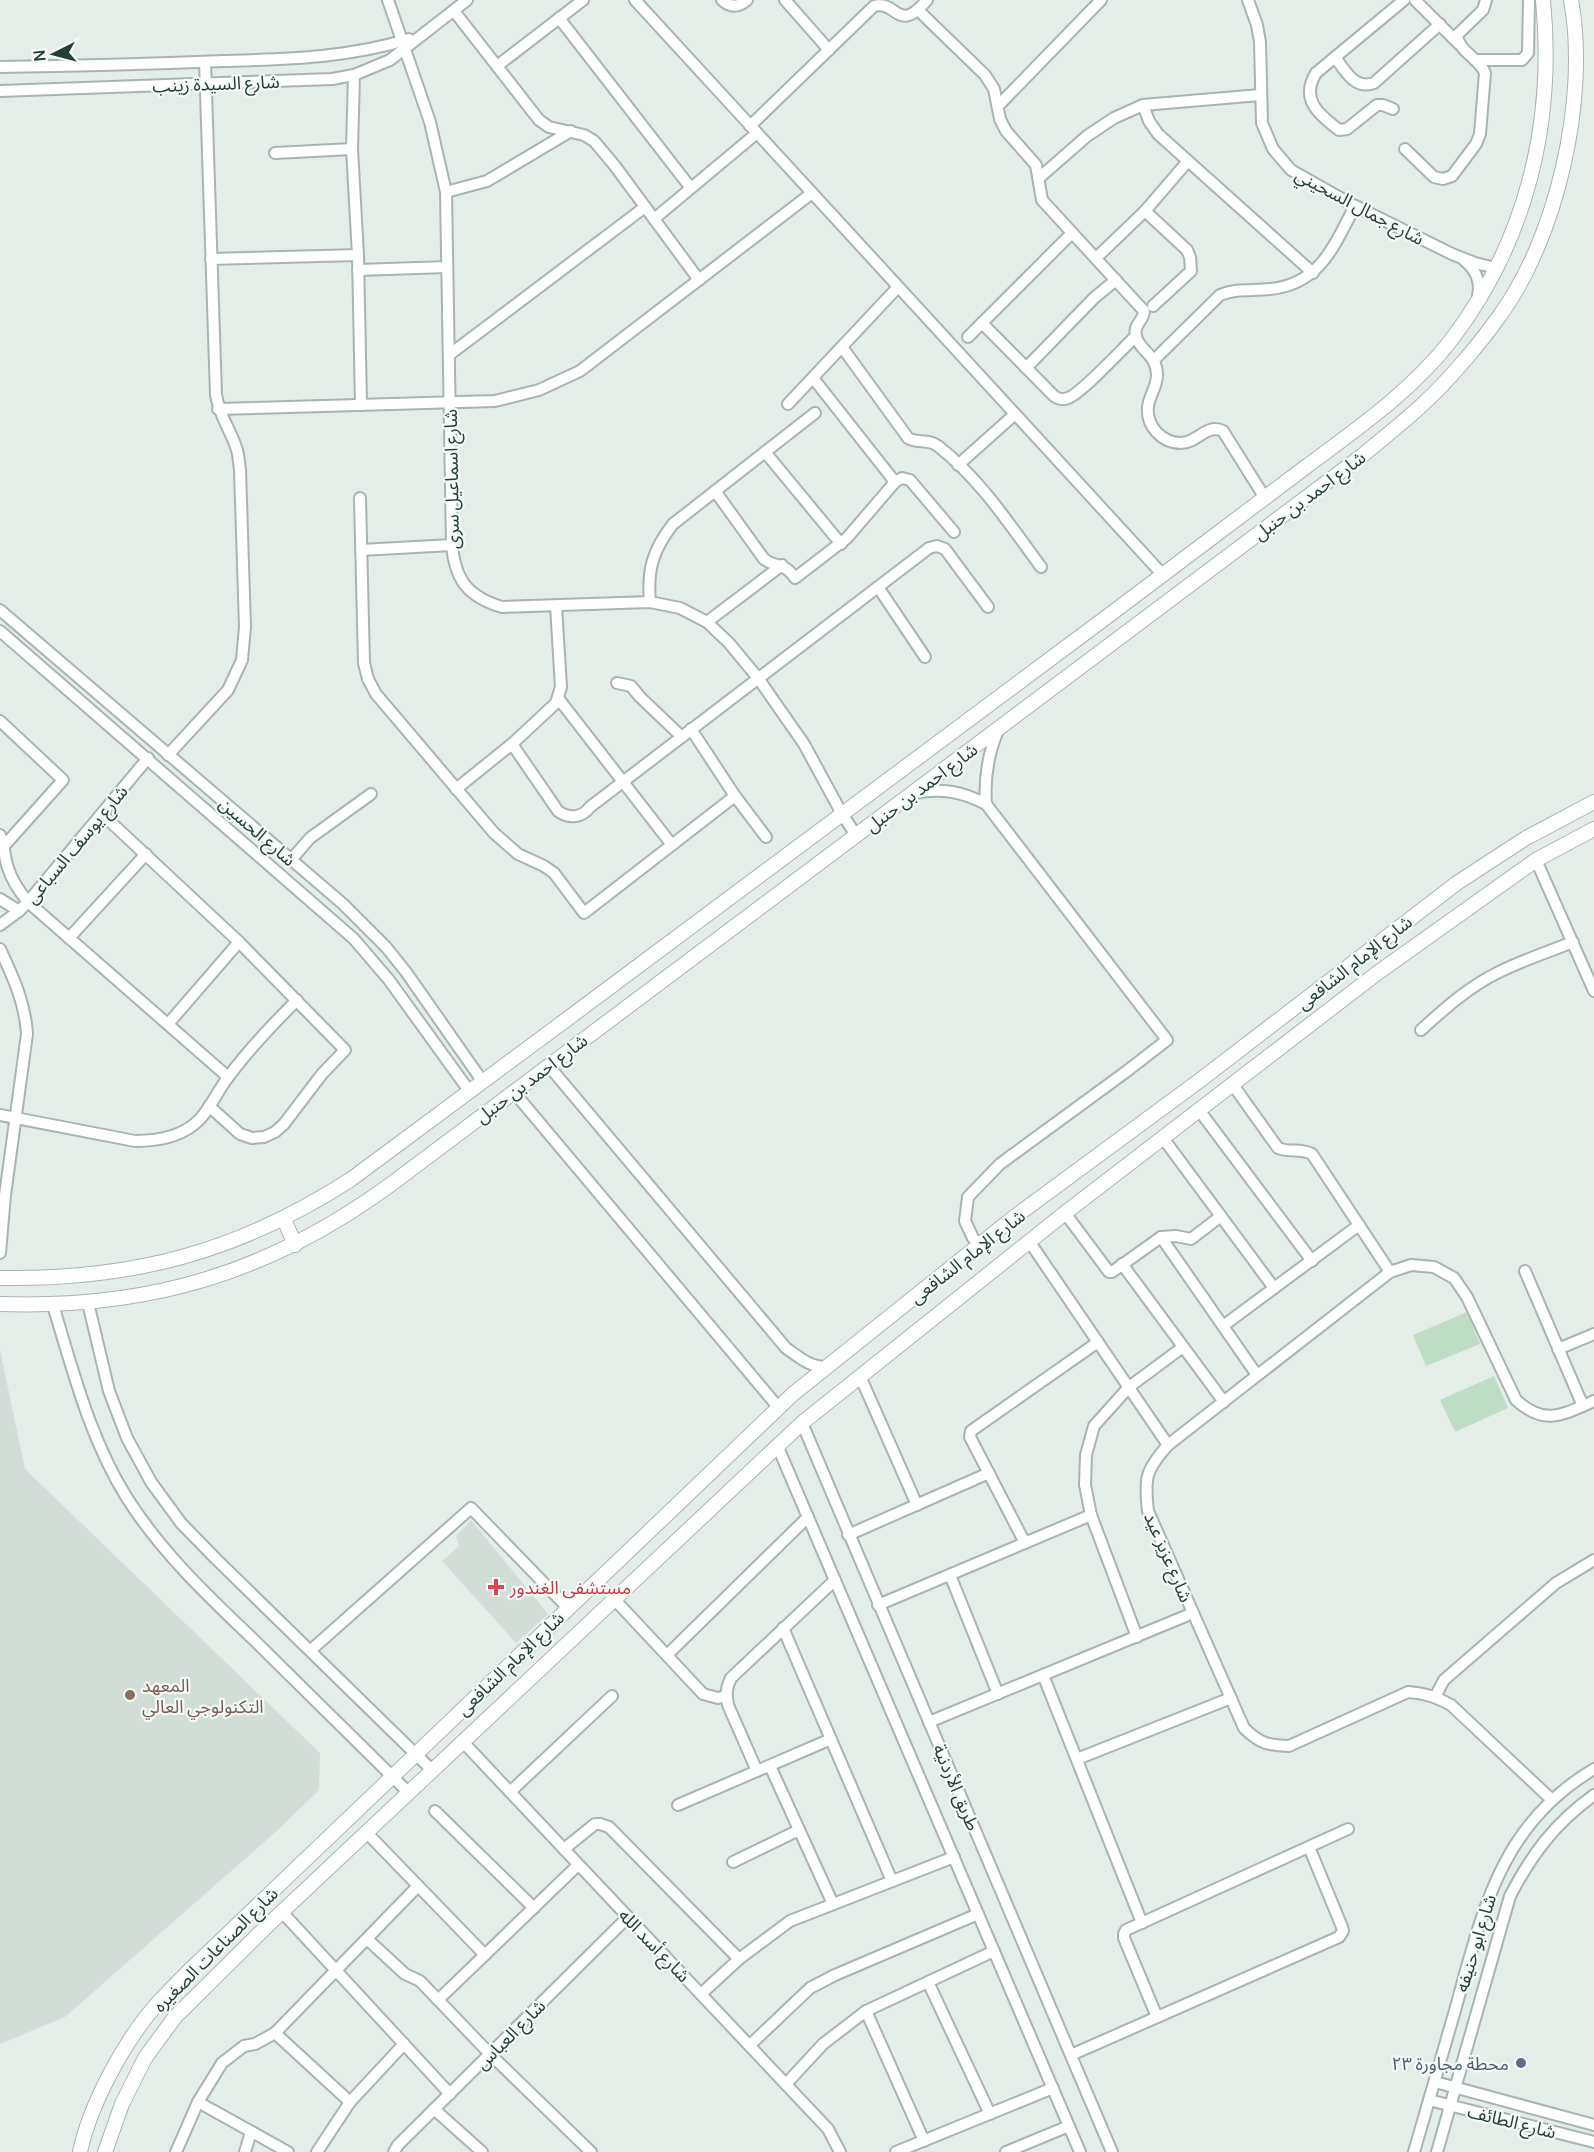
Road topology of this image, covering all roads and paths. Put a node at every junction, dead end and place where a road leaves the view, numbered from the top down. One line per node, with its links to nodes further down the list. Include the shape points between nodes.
1 (388, 0): 23 (street, شارع اسماعيل سرى)
2 (467, 0): 18 (street, شارع السيدة زينب)
3 (583, 0): 20 (street)
4 (635, 0): 37 (street)
5 (722, 0): 6 (street, via 735,6)
6 (747, 0)
7 (785, 0): 24 (street)
8 (927, 0): 19 (street)
9 (1101, 0): 34 (street)
10 (1248, 0): 33 (street, شارع جمال السحيني, via 1260,42)
11 (1404, 0): 25 (street)
12 (1415, 0): 21 (street)
13 (1486, 0): 22 (street, via 1484,10 1458,32)
14 (1529, 0): 26 (street, via 1527,56 1521,60)
15 (1543, 0): 57 (street, شارع احمد بن حنبل, via 1546,75 1535,162 1527,193)
16 (1571, 0): 81 (street, شارع احمد بن حنبل, via 1575,20 1575,90 1568,148 1554,204 1534,255 1499,318 1463,361 1425,403)
17 (872, 3): 19 (street, via 890,3 906,14); 24 (street)
18 (454, 10): 23 (street, شارع السيدة زينب); 28 (street)
19 (918, 10): 34 (street, via 985,75)
20 (559, 18): 28 (street); 44 (street)
21 (1440, 24): 22 (street); 25 (street, via 1368,85 1353,80)
22 (1459, 44): 26 (street)
23 (404, 45): 27 (street, شارع السيدة زينب, via 321,57); 30 (street, شارع السيدة زينب, via 390,60); 45 (street, شارع اسماعيل سرى, via 430,122)
24 (829, 50): 37 (street)
25 (1335, 57): 36 (street, via 1316,73 1309,89 1313,107 1336,128 1347,129 1377,105)
26 (1475, 60): 39 (street, via 1482,66 1485,78 1480,134 1452,176 1434,177)
27 (205, 62): 29 (street, شارع السيدة زينب); 31 (street)
28 (497, 66): 38 (street, via 539,120 549,127)
29 (0, 67)
30 (354, 75): 31 (street, شارع السيدة زينب); 40 (street)
31 (206, 84): 32 (street, شارع السيدة زينب); 55 (street)
32 (0, 92)
33 (1260, 95): 35 (street); 47 (street, شارع جمال السحيني, via 1262,123 1273,149 1291,170)
34 (999, 105): 43 (street, via 1006,131 1032,159)
35 (1143, 105): 42 (street, via 1158,134); 43 (street, via 1087,136)
36 (1393, 109)
37 (754, 130): 44 (street); 46 (street)
38 (571, 131): 45 (street, via 487,181); 48 (street, via 594,141)
39 (1405, 148)
40 (352, 149): 41 (street); 52 (street)
41 (275, 153)
42 (1188, 161): 49 (street); 59 (street)
43 (1039, 178): 51 (street, via 1042,201)
44 (690, 187): 50 (street)
45 (446, 192): 56 (street, شارع اسماعيل سرى)
46 (812, 193): 60 (street); 62 (street)
47 (1355, 206): 54 (street, شارع جمال السحيني); 59 (street, via 1327,258)
48 (645, 207): 50 (street); 69 (street)
49 (1145, 211): 53 (street); 64 (street, via 1187,250 1191,264 1191,271)
50 (654, 219): 60 (street)
51 (1072, 233): 53 (street); 65 (street)
52 (358, 255): 55 (street); 58 (street)
53 (1096, 258): 61 (street)
54 (1462, 258): 57 (street, شارع جمال السحيني); 63 (street, via 1477,276)
55 (211, 259): 76 (street)
56 (447, 267): 58 (street); 69 (street, شارع اسماعيل سرى)
57 (1496, 268): 63 (street, شارع احمد بن حنبل)
58 (358, 270): 75 (street)
59 (1313, 273): 70 (street, via 1286,287 1232,290 1220,295)
60 (699, 280): 73 (street, via 580,371 517,396)
61 (1116, 280): 66 (street, via 1143,311); 71 (street)
62 (898, 287): 68 (street); 78 (street)
63 (1477, 300): 79 (street, شارع احمد بن حنبل, via 1453,338 1423,372)
64 (1153, 306)
65 (982, 323): 67 (street); 71 (street)
66 (1136, 336): 70 (street); 71 (street, via 1069,398 1054,396)
67 (968, 337)
68 (842, 347): 72 (street); 82 (street, via 908,438 936,445)
69 (449, 355): 73 (street, شارع اسماعيل سرى)
70 (1154, 360): 86 (street, via 1157,376 1148,408 1153,429 1171,442 1182,443 1194,441 1208,430 1223,431)
71 (1026, 368)
72 (813, 378): 74 (street); 83 (street)
73 (450, 403): 75 (street); 89 (street, شارع اسماعيل سرى)
74 (788, 404)
75 (361, 405): 76 (street)
76 (218, 409): 110 (street, via 237,451 240,470 245,627 242,660 228,690)
77 (815, 413): 80 (street)
78 (1014, 415): 82 (street); 93 (street)
79 (1356, 428): 81 (street); 86 (street, شارع احمد بن حنبل)
80 (765, 452): 84 (street); 88 (street)
81 (1363, 455): 106 (street, شارع احمد بن حنبل)
82 (958, 465): 92 (street, via 992,501)
83 (895, 482): 87 (street, via 902,478 910,480); 88 (street)
84 (715, 491): 91 (street, via 764,559); 95 (street, via 673,524 660,542 651,562)
85 (360, 498): 90 (street)
86 (1265, 498): 93 (street, شارع احمد بن حنبل)
87 (954, 532)
88 (841, 544): 91 (street, via 795,578)
89 (452, 545): 90 (street); 96 (street, شارع اسماعيل سرى, via 460,580 487,603 502,608)
90 (361, 550): 113 (street, via 364,663 368,679 376,694)
91 (782, 565): 99 (street)
92 (1041, 567)
93 (1163, 575): 120 (street, شارع احمد بن حنبل)
94 (878, 587): 97 (street, via 937,546 945,549); 101 (street); 102 (street)
95 (650, 602): 96 (street, شارع اسماعيل سرى); 99 (street, شارع اسماعيل سرى, via 680,608)
96 (556, 606): 104 (street, via 561,687)
97 (988, 607)
98 (0, 610): 110 (street, شارع الحسين)
99 (707, 622): 102 (street, شارع اسماعيل سرى)
100 (0, 631): 111 (street, شارع الحسين)
101 (925, 657)
102 (758, 678): 107 (street); 120 (street, شارع اسماعيل سرى, via 804,744)
103 (617, 683): 108 (street, via 631,686)
104 (558, 698): 109 (street); 112 (street)
105 (1, 725): 126 (street, via 63,780)
106 (999, 728): 114 (street, شارع احمد بن حنبل); 118 (street, via 987,765)
107 (691, 729): 108 (street); 116 (street)
108 (682, 736): 112 (street)
109 (512, 744): 112 (street, via 565,816 585,814); 113 (street)
110 (168, 755): 128 (street, شارع الحسين)
111 (148, 758): 119 (street, شارع يوسف السباعى); 135 (street, شارع الحسين)
112 (624, 781): 125 (street)
113 (456, 789): 125 (street, via 505,845 554,873 584,913)
114 (914, 793): 118 (street, via 951,790); 123 (street, شارع احمد بن حنبل)
115 (371, 794): 128 (street, via 310,838)
116 (735, 796): 124 (street); 125 (street)
117 (1594, 802): 151 (street, شارع الإمام الشافعى, via 1526,837 1457,882)
118 (986, 804): 164 (street, via 1167,1040 1000,1164 968,1197 965,1221)
119 (102, 814): 127 (street); 131 (street, شارع يوسف السباعى)
120 (842, 814): 123 (street, شارع اسماعيل سرى); 146 (street, شارع احمد بن حنبل)
121 (1594, 829): 129 (street, شارع الإمام الشافعى)
122 (0, 835): 126 (street)
123 (856, 835): 144 (street, شارع احمد بن حنبل)
124 (766, 837)
125 (672, 845)
126 (4, 846): 131 (street, via 15,886)
127 (146, 854): 136 (street); 137 (street)
128 (291, 860): 133 (street, شارع الحسين)
129 (1536, 860): 138 (street); 147 (street, شارع الإمام الشافعى, via 1376,974)
130 (0, 899): 132 (street)
131 (28, 902): 132 (street, شارع يوسف السباعى); 136 (street)
132 (19, 911): 134 (street, شارع يوسف السباعى)
133 (352, 912): 135 (street); 146 (street, شارع الحسين, via 406,972)
134 (0, 925)
135 (341, 927): 149 (street, شارع الحسين, via 389,980)
136 (69, 938): 142 (street)
137 (240, 942): 141 (street); 142 (street)
138 (1573, 942): 140 (street); 143 (street, via 1498,972 1444,1008)
139 (0, 950): 154 (street, via 20,994 26,1022)
140 (1594, 991)
141 (297, 1000): 145 (street); 150 (street, via 345,1050 284,1124 270,1135 252,1138 240,1134)
142 (168, 1024): 145 (street)
143 (1421, 1030)
144 (548, 1065): 148 (street, شارع احمد بن حنبل); 180 (street, via 786,1348 806,1363)
145 (228, 1077): 150 (street)
146 (483, 1082): 149 (street, شارع احمد بن حنبل)
147 (1233, 1085): 152 (street, شارع الإمام الشافعى); 160 (street, via 1278,1148 1312,1154)
148 (513, 1091): 163 (street, شارع احمد بن حنبل, via 359,1207); 187 (street)
149 (470, 1092): 159 (street, شارع احمد بن حنبل, via 350,1180)
150 (209, 1106): 154 (street, via 200,1120 185,1130 153,1141 99,1136)
151 (1166, 1106): 155 (street); 164 (street, شارع الإمام الشافعى)
152 (1199, 1110): 155 (street, شارع الإمام الشافعى); 166 (street)
153 (0, 1115): 154 (street)
154 (16, 1118): 165 (street)
155 (1181, 1124): 156 (street, شارع الإمام الشافعى)
156 (1163, 1138): 157 (street, شارع الإمام الشافعى); 158 (street)
157 (1065, 1213): 162 (street, شارع الإمام الشافعى); 167 (street, via 1106,1270 1112,1272)
158 (1221, 1216): 161 (street, via 1191,1239); 171 (street)
159 (284, 1219): 163 (street); 170 (street, شارع احمد بن حنبل, via 220,1247 153,1266 121,1272)
160 (1359, 1226): 166 (street); 169 (street)
161 (1161, 1237): 167 (street); 175 (street)
162 (1029, 1241): 177 (street); 182 (street, شارع الإمام الشافعى)
163 (295, 1245): 172 (street, شارع احمد بن حنبل, via 192,1284)
164 (980, 1245): 180 (street, شارع الإمام الشافعى)
165 (0, 1253)
166 (1312, 1261): 171 (street)
167 (1122, 1264): 178 (street)
168 (1525, 1271): 179 (street)
169 (1390, 1272): 181 (street, شارع عزيز عيد); 186 (street, شارع عزيز عيد, via 1411,1265 1434,1267 1454,1278 1516,1400 1529,1411 1545,1416)
170 (0, 1278)
171 (1274, 1288): 175 (street)
172 (88, 1303): 174 (street, شارع احمد بن حنبل); 206 (street, via 109,1391 127,1438 151,1482 181,1523)
173 (0, 1304): 174 (street, شارع احمد بن حنبل)
174 (53, 1305): 223 (street, via 81,1401 101,1451 127,1498 195,1583)
175 (1223, 1326): 181 (street)
176 (1594, 1335): 179 (street)
177 (1098, 1342): 183 (street); 191 (street, via 971,1431 970,1437)
178 (1183, 1347): 183 (street); 185 (street)
179 (1558, 1349): 186 (street)
180 (827, 1367): 187 (street, شارع الإمام الشافعى)
181 (1257, 1375): 185 (street, شارع عزيز عيد)
182 (860, 1376): 188 (street, شارع الإمام الشافعى); 192 (street)
183 (1129, 1387): 190 (street); 193 (street, via 1094,1426 1086,1455 1085,1485)
184 (1594, 1401): 186 (street, شارع عزيز عيد)
185 (1224, 1402): 190 (street, شارع عزيز عيد)
186 (1583, 1406)
187 (778, 1407): 202 (street, شارع الإمام الشافعى)
188 (802, 1422): 189 (street, شارع الإمام الشافعى); 195 (street, طريق الأردنية)
189 (777, 1445): 194 (street, طريق الأردنية); 200 (street, شارع الإمام الشافعى)
190 (1168, 1445): 203 (street, شارع عزيز عيد, via 1152,1463 1145,1487 1148,1511)
191 (989, 1473): 192 (street); 196 (street)
192 (917, 1505): 195 (street)
193 (1091, 1515): 196 (street); 205 (street)
194 (808, 1517): 199 (street, طريق الأردنية); 207 (street)
195 (848, 1535): 201 (street, طريق الأردنية)
196 (1025, 1543): 198 (street)
197 (1594, 1560): 212 (street, via 1556,1583 1444,1680)
198 (950, 1575): 201 (street); 209 (street)
199 (835, 1580): 204 (street); 235 (street, طريق الأردنية)
200 (615, 1600): 207 (street); 216 (street, شارع الإمام الشافعى)
201 (878, 1605): 214 (street, طريق الأردنية)
202 (568, 1608): 206 (street, via 471,1508); 217 (street, شارع الإمام الشافعى)
203 (1193, 1613): 205 (street); 213 (street, شارع عزيز عيد)
204 (783, 1628): 211 (street, via 731,1678); 215 (street)
205 (1137, 1637): 208 (street)
206 (311, 1650): 217 (street)
207 (667, 1656): 211 (street, via 703,1694)
208 (1043, 1675): 209 (street); 218 (street)
209 (998, 1694): 214 (street)
210 (612, 1696): 224 (street)
211 (726, 1696): 222 (street)
212 (1435, 1696): 213 (street, شارع عزيز عيد, via 1408,1692 1289,1746 1269,1745 1255,1739 1244,1728); 227 (street, شارع عزيز عيد, via 1451,1705)
213 (1231, 1698): 218 (street)
214 (929, 1722): 260 (street, طريق الأردنية)
215 (831, 1739): 219 (street); 238 (street)
216 (463, 1742): 221 (street, شارع الإمام الشافعى); 224 (street, شارع أسد الله)
217 (416, 1754): 221 (street); 223 (street, شارع الإمام الشافعى)
218 (1077, 1759): 245 (street)
219 (770, 1766): 222 (street); 231 (street)
220 (1594, 1769): 227 (street, شارع ابو حنيفه)
221 (433, 1771): 225 (street, شارع الإمام الشافعى)
222 (757, 1771): 228 (street)
223 (392, 1776): 225 (street); 277 (street, شارع الصناعات الصغيره, via 156,2005 124,2049 99,2096)
224 (510, 1792): 234 (street, شارع أسد الله)
225 (409, 1793): 232 (street, شارع الصناعات الصغيره)
226 (1594, 1795): 263 (street, شارع ابو حنيفه, via 1550,1833 1510,1896)
227 (1551, 1799): 261 (street, شارع ابو حنيفه, via 1527,1825 1492,1887)
228 (678, 1805)
229 (435, 1811): 241 (street)
230 (1348, 1829): 233 (street)
231 (799, 1830): 236 (street); 240 (street)
232 (367, 1833): 239 (street); 242 (street, شارع الصناعات الصغيره)
233 (1309, 1846): 245 (street); 255 (street, via 1342,1927 1339,1937)
234 (564, 1849): 237 (street, شارع أسد الله); 249 (street, via 591,1827 609,1827)
235 (954, 1857): 238 (street); 243 (street, طريق الأردنية)
236 (733, 1862)
237 (578, 1864): 241 (street); 244 (street, شارع أسد الله)
238 (892, 1881): 240 (street)
239 (418, 1886): 246 (street); 248 (street)
240 (833, 1904): 249 (street, via 790,1921)
241 (534, 1908): 248 (street)
242 (282, 1912): 250 (street); 278 (street, شارع الصناعات الصغيره, via 175,2017 145,2058)
243 (978, 1914): 247 (street, طريق الأردنية); 258 (street, via 810,1988)
244 (628, 1917): 252 (street, شارع أسد الله); 259 (street, شارع العباس)
245 (1142, 1923): 255 (street, via 1126,1930 1124,1938)
246 (367, 1939): 250 (street); 253 (street)
247 (994, 1951): 251 (street); 264 (street, طريق الأردنية)
248 (485, 1955): 253 (street)
249 (739, 1959): 252 (street)
250 (336, 1971): 256 (street); 257 (street)
251 (928, 1982): 254 (street); 271 (street)
252 (701, 1994): 258 (street, شارع أسد الله)
253 (438, 2000): 259 (street)
254 (866, 2010): 262 (street, via 823,2044); 275 (street)
255 (1156, 2017): 260 (street)
256 (275, 2033): 267 (street, via 228,2056); 268 (street)
257 (404, 2044): 265 (street); 268 (street)
258 (750, 2045): 262 (street, شارع أسد الله)
259 (490, 2054): 265 (street, شارع العباس); 285 (street)
260 (1071, 2055): 290 (street, طريق الأردنية)
261 (1435, 2082): 263 (street, شارع الطائف); 266 (street, شارع ابو حنيفه)
262 (786, 2084): 286 (street, شارع أسد الله, via 828,2129)
263 (1455, 2087): 269 (street, شارع ابو حنيفه); 273 (street, شارع الطائف)
264 (1053, 2088): 271 (street); 272 (street, طريق الأردنية)
265 (450, 2094): 270 (street, شارع العباس)
266 (1429, 2100): 269 (street, شارع الطائف); 291 (street, شارع ابو حنيفه)
267 (198, 2102): 274 (street); 279 (street)
268 (350, 2102): 282 (street)
269 (1450, 2106): 276 (street, شارع الطائف); 292 (street, شارع ابو حنيفه)
270 (434, 2109): 283 (street, شارع العباس); 284 (street)
271 (990, 2114): 275 (street)
272 (1069, 2126): 288 (street); 289 (street, طريق الأردنية)
273 (1594, 2126)
274 (251, 2132): 280 (street); 281 (street)
275 (924, 2141): 287 (street)
276 (1594, 2142)
277 (80, 2152)
278 (105, 2152)
279 (176, 2152)
280 (245, 2152)
281 (288, 2152)
282 (317, 2152)
283 (394, 2152)
284 (482, 2152)
285 (591, 2152)
286 (840, 2152)
287 (896, 2152)
288 (1006, 2152)
289 (1080, 2152)
290 (1112, 2152)
291 (1414, 2152)
292 (1437, 2152)

